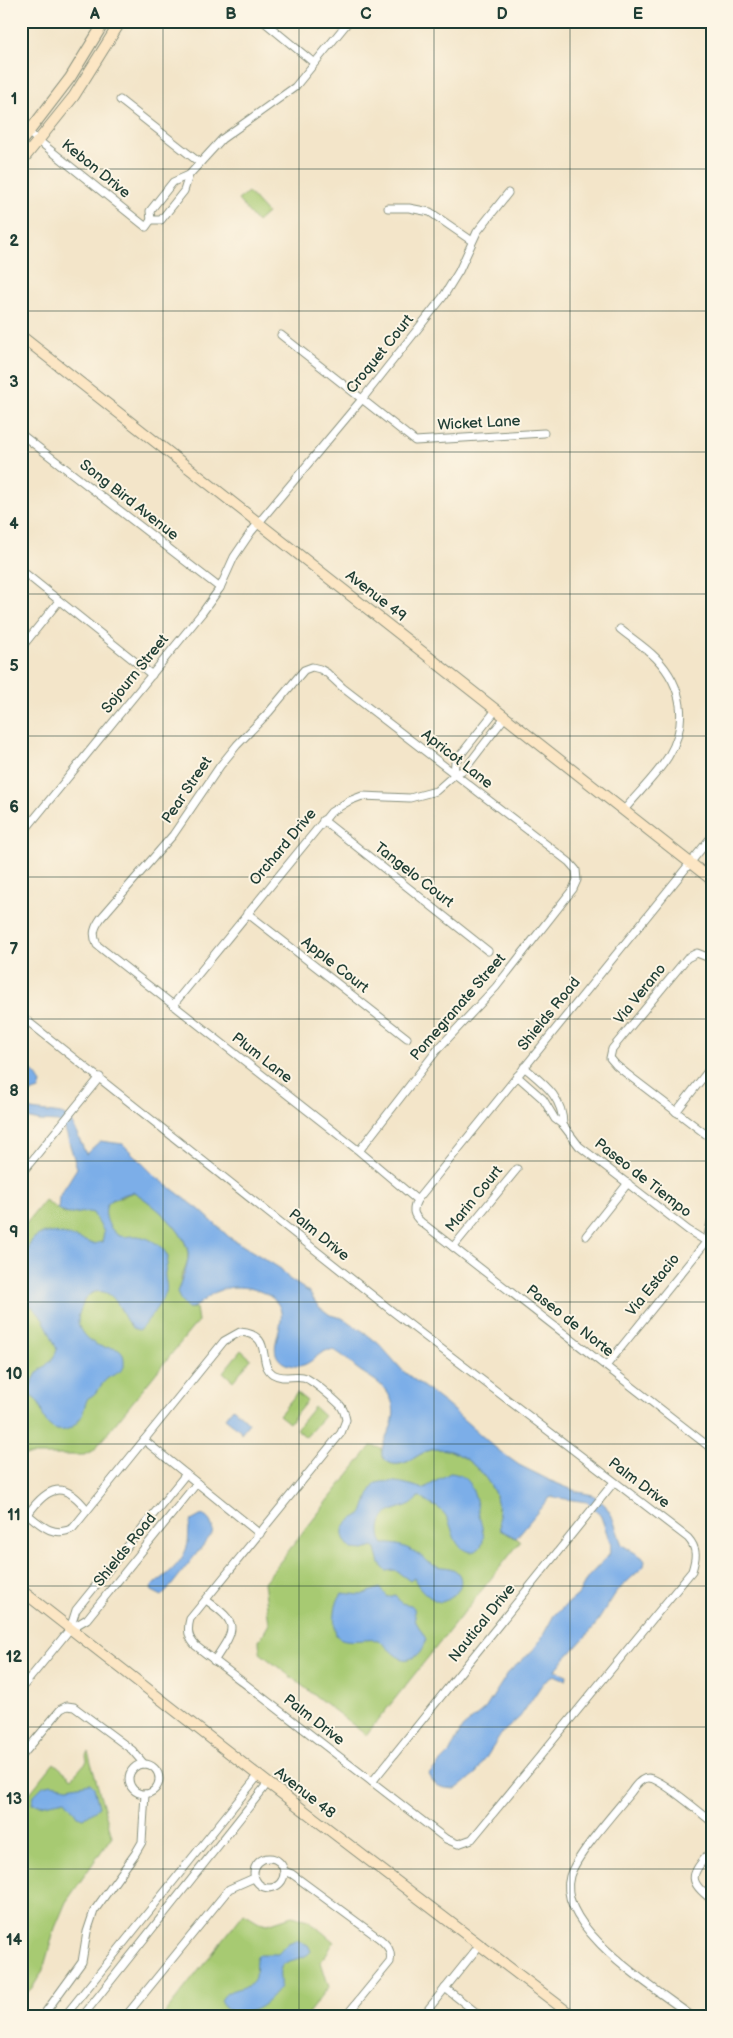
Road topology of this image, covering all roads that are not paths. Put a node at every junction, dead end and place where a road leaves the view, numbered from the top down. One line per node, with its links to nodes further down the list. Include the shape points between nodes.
1 (105, 21): 7 (main road, via 70,78)
2 (121, 21): 8 (main road, via 83,84)
3 (263, 21): 5 (street)
4 (349, 21): 5 (street)
5 (314, 63): 11 (street, via 295,87 222,139)
6 (120, 100): 11 (street)
7 (29, 133): 8 (street, Kebon Drive); 9 (main road)
8 (39, 141): 10 (main road); 15 (street, Kebon Drive, via 146,227)
9 (21, 142)
10 (21, 162)
11 (200, 162): 12 (street)
12 (190, 174): 15 (street, via 172,182 150,211); 15 (street, via 184,192 161,220)
13 (508, 193): 16 (street, Croquet Court)
14 (388, 208): 16 (street, via 430,212)
15 (151, 220)
16 (472, 241): 19 (street, Croquet Court, via 444,297)
17 (280, 335): 19 (street)
18 (21, 336): 22 (main road, Avenue 49)
19 (363, 398): 21 (street, Wicket Lane, via 415,441); 22 (street, Croquet Court)
20 (21, 434): 24 (street, Song Bird Avenue)
21 (544, 434)
22 (258, 523): 24 (street, Sojourn Street, via 234,557); 30 (main road, Avenue 49)
23 (21, 570): 25 (street)
24 (220, 588): 29 (street, Sojourn Street)
25 (59, 600): 27 (street); 29 (street)
26 (620, 629): 33 (street, via 656,658 675,684 681,710 678,732 668,756)
27 (21, 648)
28 (312, 667): 32 (street, Apricot Lane, via 327,673); 41 (street, Pear Street, via 298,676 225,759 173,835 94,927)
29 (152, 675): 35 (street, Sojourn Street)
30 (496, 710): 31 (main road, Avenue 49); 32 (street, via 455,762)
31 (505, 717): 32 (street, Orchard Drive, via 465,769); 33 (main road, Avenue 49)
32 (454, 775): 34 (street, Orchard Drive, via 446,784 427,794 403,798 362,796 338,807); 38 (street, Apricot Lane, via 569,862 576,870)
33 (624, 810): 37 (main road, Avenue 49)
34 (323, 820): 40 (street, Orchard Drive); 42 (street, Tangelo Court)
35 (21, 835)
36 (712, 836): 37 (street, Shields Road)
37 (690, 862): 39 (main road, Avenue 49); 48 (street, Shields Road)
38 (577, 880): 54 (street, Pomegranate Street, via 513,966 438,1049)
39 (712, 880)
40 (247, 912): 44 (street, Orchard Drive); 46 (street, Apple Court)
41 (93, 936): 44 (street, Plum Lane, via 97,945)
42 (488, 951)
43 (712, 959): 51 (street, Via Verano, via 697,953 691,955 612,1049 610,1058 616,1065)
44 (173, 1005): 54 (street, Plum Lane)
45 (21, 1016): 50 (street, Palm Drive)
46 (407, 1038)
47 (712, 1066): 51 (street)
48 (524, 1067): 49 (street, Shields Road); 52 (street, Paseo de Tiempo, via 554,1094 560,1104)
49 (517, 1076): 52 (street, Paseo de Tiempo, via 543,1099 555,1119); 58 (street, Shields Road)
50 (100, 1077): 56 (street); 68 (street, Palm Drive, via 392,1311)
51 (676, 1112): 53 (street)
52 (563, 1125): 57 (street, Paseo de Tiempo, via 579,1146)
53 (712, 1139)
54 (359, 1151): 58 (street, Plum Lane)
55 (517, 1169): 63 (street, Marin Court)
56 (21, 1174)
57 (628, 1183): 61 (street); 62 (street, Paseo de Tiempo)
58 (417, 1200): 59 (street, Shields Road)
59 (414, 1213): 63 (street, Paseo de Norte)
60 (712, 1217): 62 (street, Via Estacio)
61 (586, 1236)
62 (709, 1243): 64 (street, Via Estacio)
63 (453, 1247): 64 (street, Paseo de Norte)
64 (606, 1366): 66 (street, Paseo de Norte)
65 (144, 1440): 67 (street); 71 (street, Palm Drive); 73 (street, Palm Drive, via 224,1341 240,1332 260,1341 266,1366 274,1374 286,1378 307,1378 340,1406 346,1420 341,1433)
66 (712, 1449)
67 (186, 1474): 69 (street); 76 (street, Shields Road, via 76,1610)
68 (614, 1482): 83 (street, Nautical Drive); 83 (street, Palm Drive, via 693,1544 696,1555 692,1571 472,1839 458,1844 446,1839)
69 (197, 1483): 73 (street); 76 (street, Shields Road, via 87,1619)
70 (21, 1509): 72 (street, Palm Drive)
71 (87, 1510): 72 (street, Palm Drive, via 73,1528 60,1533 47,1530); 72 (street, via 74,1495 59,1489 43,1496)
72 (28, 1514)
73 (260, 1534): 75 (street, Palm Drive)
74 (21, 1590): 76 (main road, Avenue 48)
75 (206, 1600): 77 (street, via 228,1617 232,1628 229,1639); 77 (street, Palm Drive, via 190,1619 188,1630 192,1642)
76 (70, 1629): 78 (street, Shields Road); 82 (main road, Avenue 48)
77 (214, 1661): 83 (street, Palm Drive)
78 (24, 1680): 79 (street, Shields Road)
79 (21, 1690)
80 (21, 1757): 81 (street, via 67,1706 74,1707 101,1726 132,1750)
81 (144, 1764): 85 (street, via 153,1767 159,1778 157,1788); 85 (street, via 131,1772 130,1782 135,1790)
82 (258, 1776): 84 (main road, Avenue 48); 94 (street)
83 (372, 1782)
84 (268, 1783): 91 (main road, Avenue 48); 95 (street)
85 (145, 1794): 93 (street, via 142,1842 94,1911 82,1962)
86 (712, 1822): 101 (street, via 655,1778 647,1778 630,1792 576,1863 570,1877 569,1893 574,1908 593,1938)
87 (712, 1849): 90 (street, via 695,1871 693,1879 697,1888)
88 (284, 1871): 89 (street, via 282,1881 275,1887 260,1886); 89 (street, via 275,1860 265,1859 254,1868); 97 (street, via 389,1948 390,1962)
89 (254, 1878): 96 (street, via 228,1889)
90 (712, 1900)
91 (479, 1946): 92 (street); 100 (main road, Avenue 48)
92 (445, 1988): 98 (street); 99 (street)
93 (42, 2017)
94 (64, 2017)
95 (82, 2017)
96 (125, 2017)
97 (345, 2017)
98 (422, 2017)
99 (482, 2017)
100 (574, 2017)
101 (693, 2017)

